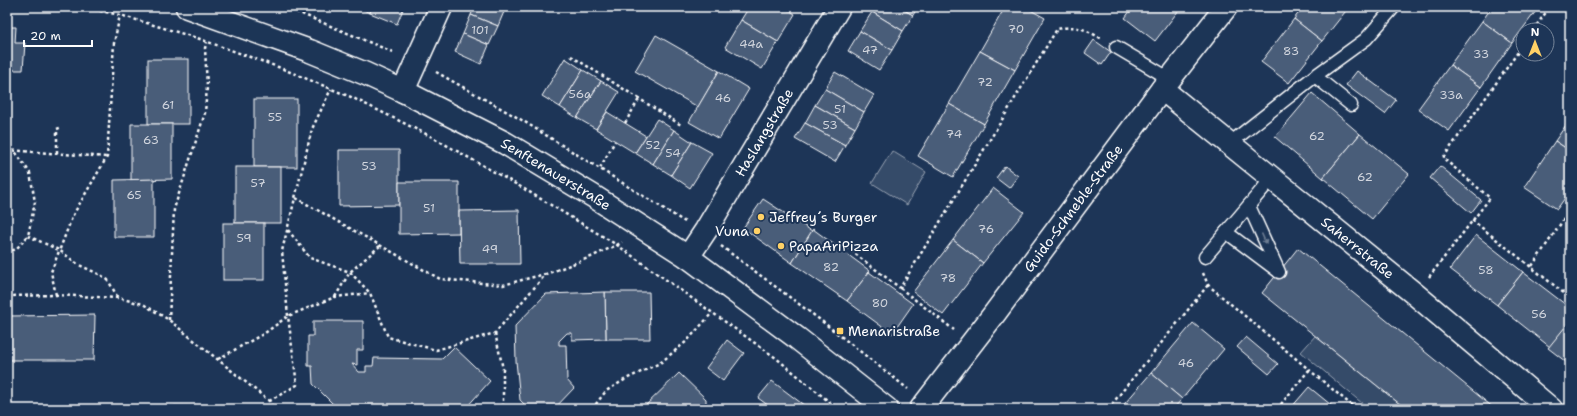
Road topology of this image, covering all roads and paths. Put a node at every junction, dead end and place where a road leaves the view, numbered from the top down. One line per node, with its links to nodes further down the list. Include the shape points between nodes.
1 (82, 7): 10 (path)
2 (187, 7): 19 (street, Senftenauerstraße, via 310,52)
3 (441, 7): 19 (street)
4 (839, 7): 46 (street, Haslangstraße)
5 (1128, 7): 9 (path)
6 (1226, 7): 17 (street, Guido-Schneble-Straße)
7 (1394, 7): 16 (lane, via 1366,39)
8 (1550, 7): 11 (path)
9 (1124, 11)
10 (120, 15): 12 (path); 30 (path, via 114,43)
11 (1539, 22)
12 (207, 42): 18 (path); 62 (path, via 205,113 174,209)
13 (1120, 53): 17 (lane); 52 (path, via 1086,29 1072,26 1056,29)
14 (571, 56): 20 (path)
15 (1515, 56): 36 (path, via 1443,158 1490,198)
16 (1315, 76): 21 (lane); 26 (lane)
17 (1166, 84): 26 (street, Saherrstraße); 64 (street, Guido-Schneble-Straße)
18 (331, 89): 33 (path, via 312,129); 42 (path, via 432,137 521,186)
19 (403, 91): 37 (street, Senftenauerstraße, via 505,143)
20 (639, 99): 22 (path); 23 (path)
21 (1351, 105)
22 (625, 123)
23 (681, 124)
24 (62, 127): 29 (path, via 57,129)
25 (615, 141): 31 (path)
26 (1230, 144): 32 (street, Saherrstraße)
27 (7, 150): 28 (path)
28 (14, 150): 29 (path); 40 (path, via 30,173 35,202)
29 (57, 153): 30 (path)
30 (107, 157): 44 (path, via 73,215)
31 (600, 168)
32 (1272, 178): 34 (lane); 55 (street, Saherrstraße)
33 (296, 198): 38 (path); 41 (path)
34 (1249, 206): 39 (lane); 39 (lane, one-way to 39, via 1279,272)
35 (1570, 210): 48 (path)
36 (1472, 220): 48 (path); 55 (path)
37 (642, 228): 42 (path); 46 (street, Senftenauerstraße)
38 (288, 230): 49 (path, via 310,258); 61 (path, via 282,251)
39 (1226, 232): 47 (lane)
40 (28, 236): 44 (path); 45 (path)
41 (381, 246): 49 (path); 50 (path, via 440,279 503,285)
42 (617, 246): 50 (path); 60 (path)
43 (846, 247): 52 (path)
44 (59, 250): 54 (path, via 51,272); 58 (path, via 79,265 108,280)
45 (7, 254)
46 (688, 257): 72 (street, Senftenauerstraße)
47 (1205, 257): 51 (path, via 1203,272)
48 (1532, 266): 59 (path)
49 (350, 272): 53 (path); 57 (path)
50 (546, 274): 63 (path)
51 (1208, 285): 66 (path); 74 (path)
52 (900, 288): 64 (path)
53 (370, 293): 57 (path); 63 (path, via 388,337 436,350)
54 (56, 295): 56 (path); 58 (path)
55 (1416, 295): 77 (street, Saherrstraße)
56 (7, 296)
57 (335, 297): 61 (path)
58 (118, 298): 62 (path, via 143,304)
59 (1570, 298)
60 (712, 313): 70 (path, via 687,341 660,363 606,391); 71 (path, via 779,360)
61 (288, 316): 65 (path, via 265,333); 67 (path, via 297,385)
62 (169, 320): 65 (path)
63 (495, 333): 69 (path, via 503,369)
64 (971, 344): 73 (street, Guido-Schneble-Straße)
65 (218, 359): 67 (path)
66 (1309, 370): 75 (path); 76 (path)
67 (269, 401): 68 (path)
68 (274, 409)
69 (503, 409)
70 (592, 409)
71 (838, 409)
72 (887, 409)
73 (921, 409)
74 (1108, 409)
75 (1277, 409)
76 (1356, 409)
77 (1551, 409)

